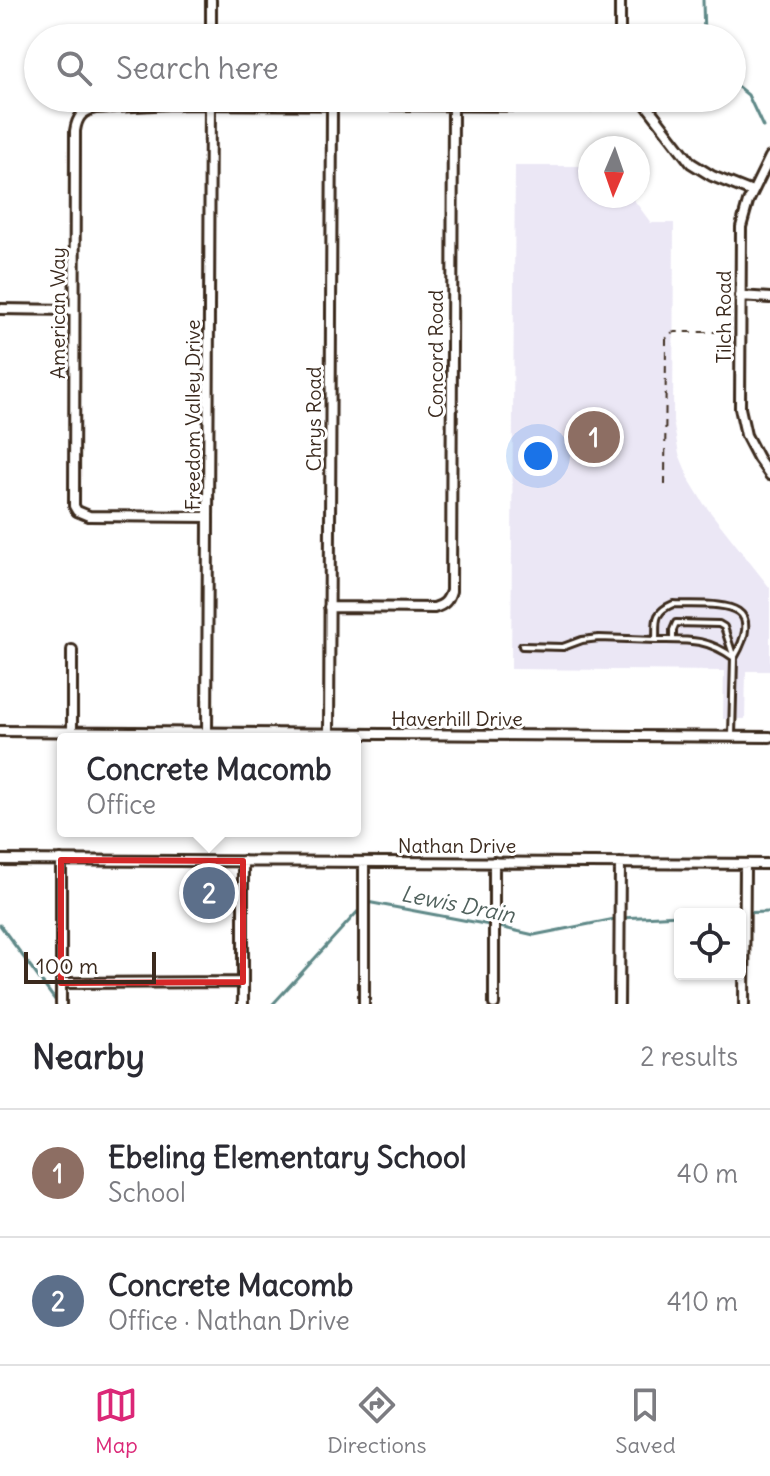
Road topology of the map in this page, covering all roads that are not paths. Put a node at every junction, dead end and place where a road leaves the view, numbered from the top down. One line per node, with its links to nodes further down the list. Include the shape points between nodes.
1 (211, 0): 3 (street)
2 (620, 0): 4 (street)
3 (211, 24)
4 (620, 24)
5 (84, 112): 15 (street, American Way, via 75,131)
6 (210, 112): 17 (street, Freedom Valley Drive)
7 (332, 112): 18 (street, Chrys Road)
8 (453, 112): 18 (street, Concord Road, via 451,591 446,602 434,608)
9 (652, 112): 11 (street, via 691,163)
10 (770, 157): 11 (street, Tilch Road)
11 (752, 192): 12 (street, Tilch Road, via 741,227)
12 (740, 296): 13 (street); 16 (street, Tilch Road, via 743,423)
13 (770, 298)
14 (0, 309): 15 (street)
15 (74, 310): 17 (street, American Way, via 77,511 89,516)
16 (770, 475)
17 (208, 517): 26 (street, Freedom Valley Drive)
18 (329, 607): 27 (street, Chrys Road)
19 (656, 640): 20 (lane); 21 (lane, via 599,638 563,647); 23 (lane, via 654,626 664,608 728,606 744,615 747,631)
20 (673, 640): 23 (lane, via 706,642); 23 (lane, via 676,623 719,624)
21 (522, 646)
22 (72, 650): 25 (street)
23 (734, 658): 29 (lane)
24 (0, 731): 25 (street, Haverhill Drive)
25 (72, 732): 26 (street, Haverhill Drive)
26 (207, 733)
27 (329, 733)
28 (361, 734): 29 (street, Haverhill Drive)
29 (732, 737): 30 (street, Haverhill Drive)
30 (770, 737)
31 (0, 860): 32 (street, Nathan Drive)
32 (61, 860): 33 (street, Nathan Drive); 40 (street)
33 (243, 861): 34 (street, Nathan Drive); 39 (street)
34 (364, 862): 35 (street, Nathan Drive); 43 (street)
35 (494, 862): 36 (street, Nathan Drive); 44 (street)
36 (620, 863): 37 (street, Nathan Drive); 45 (street)
37 (745, 864): 38 (street, Nathan Drive); 46 (street)
38 (770, 864)
39 (243, 982): 40 (street); 42 (street)
40 (61, 983): 41 (street)
41 (61, 1004)
42 (243, 1004)
43 (364, 1004)
44 (494, 1004)
45 (619, 1004)
46 (744, 1004)

